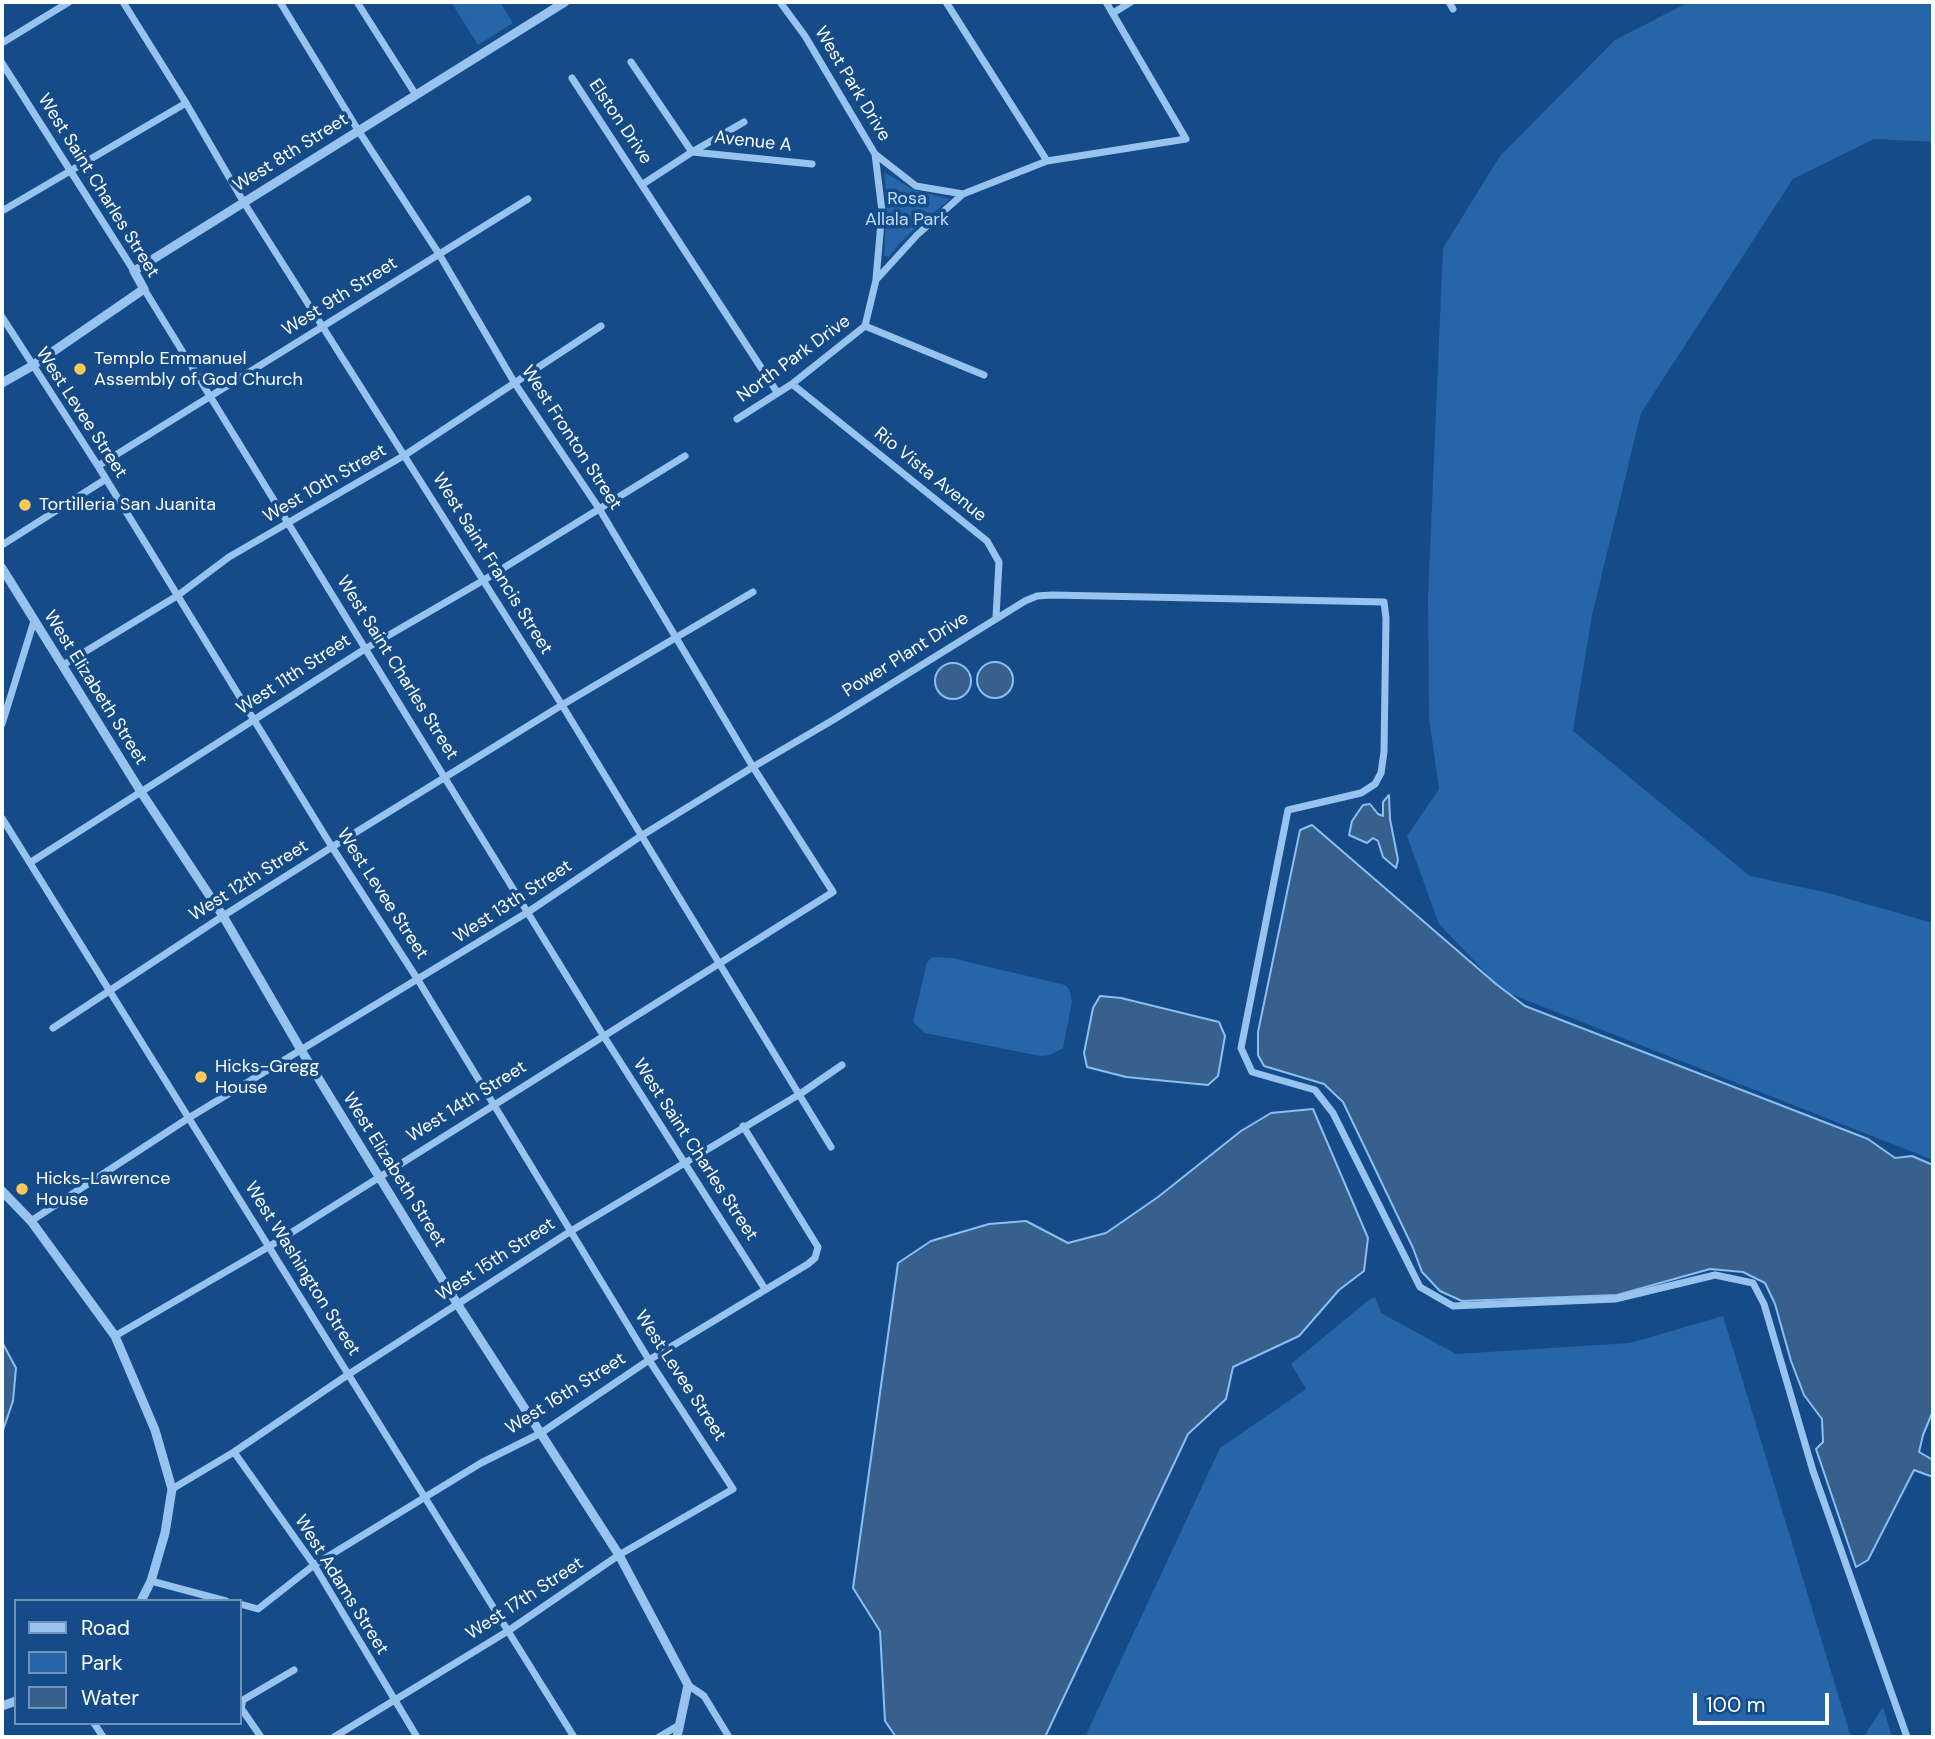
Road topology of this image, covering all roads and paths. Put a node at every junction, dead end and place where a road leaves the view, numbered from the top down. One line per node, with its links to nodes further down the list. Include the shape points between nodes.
1 (69, 2): 11 (street)
2 (123, 2): 16 (street, West Saint Francis Street)
3 (280, 2): 18 (street, West Fronton Street)
4 (357, 2): 15 (street)
5 (565, 2): 15 (street, West 8th Street)
6 (780, 2): 20 (street, West Park Drive)
7 (946, 2): 21 (street)
8 (1106, 2): 10 (street)
9 (1131, 2): 10 (street)
10 (1113, 13): 21 (street, via 1186,139)
11 (2, 43)
12 (631, 62): 19 (street, Avenue A)
13 (2, 63): 23 (street, West Saint Charles Street)
14 (572, 78): 24 (street, Elston Drive)
15 (416, 95): 18 (street, West 8th Street)
16 (186, 103): 23 (street); 27 (street, West Saint Francis Street)
17 (744, 122): 19 (street, Avenue A)
18 (358, 130): 27 (street, West 8th Street); 29 (street, West Fronton Street)
19 (692, 152): 22 (street, Avenue A); 24 (street, Avenue A)
20 (875, 154): 25 (street, West Park Drive, via 916,186); 31 (street, North Park Drive, via 882,211)
21 (1047, 161): 25 (street)
22 (812, 164)
23 (69, 170): 28 (street); 30 (street, West Saint Charles Street)
24 (643, 184): 42 (street)
25 (963, 194): 31 (street, North Park Drive)
26 (528, 199): 29 (street, West 9th Street)
27 (243, 201): 30 (street, West 8th Street); 35 (street, West Saint Francis Street)
28 (2, 211)
29 (439, 254): 35 (street, West 9th Street); 39 (street, West Fronton Street)
30 (134, 271): 32 (street, West Saint Charles Street)
31 (876, 280): 34 (street, North Park Drive)
32 (144, 289): 37 (street); 43 (street, West Saint Charles Street)
33 (2, 317): 37 (street, West Levee Street)
34 (865, 326): 38 (street); 41 (street, North Park Drive)
35 (323, 327): 43 (street, West 9th Street); 45 (street, West Saint Francis Street)
36 (601, 327): 39 (street, West 10th Street)
37 (32, 366): 40 (street); 47 (street, West Levee Street)
38 (984, 375)
39 (514, 382): 45 (street, West 10th Street); 49 (street, West Fronton Street)
40 (2, 383)
41 (792, 384): 42 (street, North Park Drive); 56 (street, Rio Vista Avenue, via 987,541 999,562)
42 (777, 392): 44 (street, North Park Drive)
43 (210, 397): 47 (street, West 9th Street); 50 (street, West Saint Charles Street)
44 (737, 419)
45 (405, 455): 50 (street, West 10th Street); 53 (street, West Saint Francis Street)
46 (685, 456): 49 (street, West 11th Street)
47 (98, 466): 48 (street, West Levee Street)
48 (106, 480): 51 (street); 55 (street, West Levee Street)
49 (600, 510): 53 (street, West 11th Street); 58 (street, West Fronton Street)
50 (289, 523): 55 (street, West 10th Street, via 229,557); 59 (street, West Saint Charles Street)
51 (2, 545)
52 (2, 568): 57 (street, West Elizabeth Street)
53 (484, 580): 59 (street, West 11th Street); 61 (street, West Saint Francis Street)
54 (754, 592): 58 (street, West 12th Street)
55 (177, 596): 60 (street, West 10th Street); 62 (street, West Levee Street)
56 (996, 617): 63 (street, Power Plant Drive); 123 (street, Power Plant Drive, via 1037,596 1052,595 1384,602 1381,773 1375,784 1361,793 1288,810 1241,1048 1252,1072 1315,1090 1333,1113 1420,1287 1453,1306 1615,1298 1715,1275 1753,1283 1764,1304 1813,1471)
57 (34, 621): 60 (street, West Elizabeth Street); 64 (street)
58 (676, 638): 61 (street, West 12th Street); 65 (street, West Fronton Street)
59 (365, 649): 62 (street, West 11th Street); 66 (street, West Saint Charles Street)
60 (63, 665): 67 (street, West Elizabeth Street)
61 (562, 705): 66 (street, West 12th Street); 69 (street, West Saint Francis Street)
62 (254, 719): 67 (street, West 11th Street); 70 (street, West Levee Street)
63 (833, 720): 65 (street, West 13th Street)
64 (2, 724)
65 (752, 767): 69 (street, West 13th Street); 72 (street, West Fronton Street)
66 (447, 778): 70 (street, West 12th Street); 73 (street, West Saint Charles Street)
67 (141, 792): 71 (street, West 11th Street); 74 (street, West Elizabeth Street)
68 (2, 818): 71 (street, West Washington Street)
69 (641, 836): 73 (street, West 13th Street); 75 (street, West Saint Francis Street)
70 (332, 847): 74 (street, West 12th Street); 76 (street, West Levee Street)
71 (31, 862): 77 (street, West Washington Street)
72 (833, 892): 75 (street, West 14th Street)
73 (528, 912): 76 (street, West 13th Street); 79 (street, West Saint Charles Street)
74 (223, 916): 77 (street, West 12th Street); 80 (street, West Elizabeth Street)
75 (722, 964): 79 (street, West 14th Street); 82 (street, West Saint Francis Street)
76 (418, 980): 80 (street, West 13th Street); 83 (street, West Levee Street)
77 (109, 991): 78 (street, West 12th Street); 84 (street, West Washington Street)
78 (53, 1028)
79 (603, 1035): 83 (street, West 14th Street); 87 (street, West Saint Charles Street)
80 (301, 1050): 84 (street, West 13th Street); 88 (street, West Elizabeth Street)
81 (842, 1065): 82 (street, West 15th Street)
82 (800, 1094): 85 (street, West 15th Street); 86 (street, West Saint Francis Street)
83 (495, 1103): 88 (street, West 14th Street); 91 (street, West Levee Street)
84 (187, 1118): 90 (street, West 13th Street); 92 (street, West Washington Street)
85 (743, 1126): 87 (street, West 15th Street); 93 (street, West 16th Street, via 818,1247 808,1264)
86 (831, 1147)
87 (684, 1161): 91 (street, West 15th Street); 93 (street, West Saint Charles Street)
88 (379, 1175): 92 (street, West 14th Street); 94 (street, West Elizabeth Street)
89 (2, 1191): 90 (street)
90 (31, 1221): 95 (street)
91 (571, 1231): 94 (street, West 15th Street); 96 (street, West Levee Street)
92 (270, 1246): 95 (street, West 14th Street); 97 (street, West Washington Street)
93 (765, 1289): 96 (street, West 16th Street)
94 (458, 1305): 97 (street, West 15th Street); 98 (street, West Elizabeth Street)
95 (116, 1336): 100 (street, via 155,1430)
96 (649, 1360): 98 (street, West 16th Street); 101 (street, West Levee Street)
97 (349, 1374): 99 (street, West 15th Street); 102 (street, West Washington Street)
98 (541, 1433): 102 (street, West 16th Street); 103 (street, West Elizabeth Street)
99 (234, 1452): 100 (street, West 15th Street); 104 (street, West Adams Street)
100 (172, 1489): 105 (street)
101 (733, 1489): 103 (street, West 17th Street)
102 (424, 1499): 104 (street, West 16th Street); 109 (street, West Washington Street)
103 (619, 1555): 109 (street, West 17th Street); 111 (street, West Elizabeth Street)
104 (314, 1565): 108 (street, West 16th Street, via 258,1609); 112 (street, West Adams Street)
105 (151, 1581): 106 (street); 107 (street)
106 (142, 1599)
107 (218, 1599)
108 (242, 1605)
109 (508, 1631): 112 (street, West 17th Street); 119 (street, West Washington Street)
110 (294, 1670): 113 (street)
111 (688, 1685): 115 (street); 122 (street, via 704,1696)
112 (394, 1700): 117 (street, West 17th Street); 118 (street, West Adams Street)
113 (242, 1704)
114 (242, 1710): 116 (street)
115 (679, 1725): 120 (street); 121 (street)
116 (261, 1737)
117 (334, 1737)
118 (417, 1737)
119 (574, 1737)
120 (659, 1737)
121 (677, 1737)
122 (729, 1737)
123 (1907, 1737)

